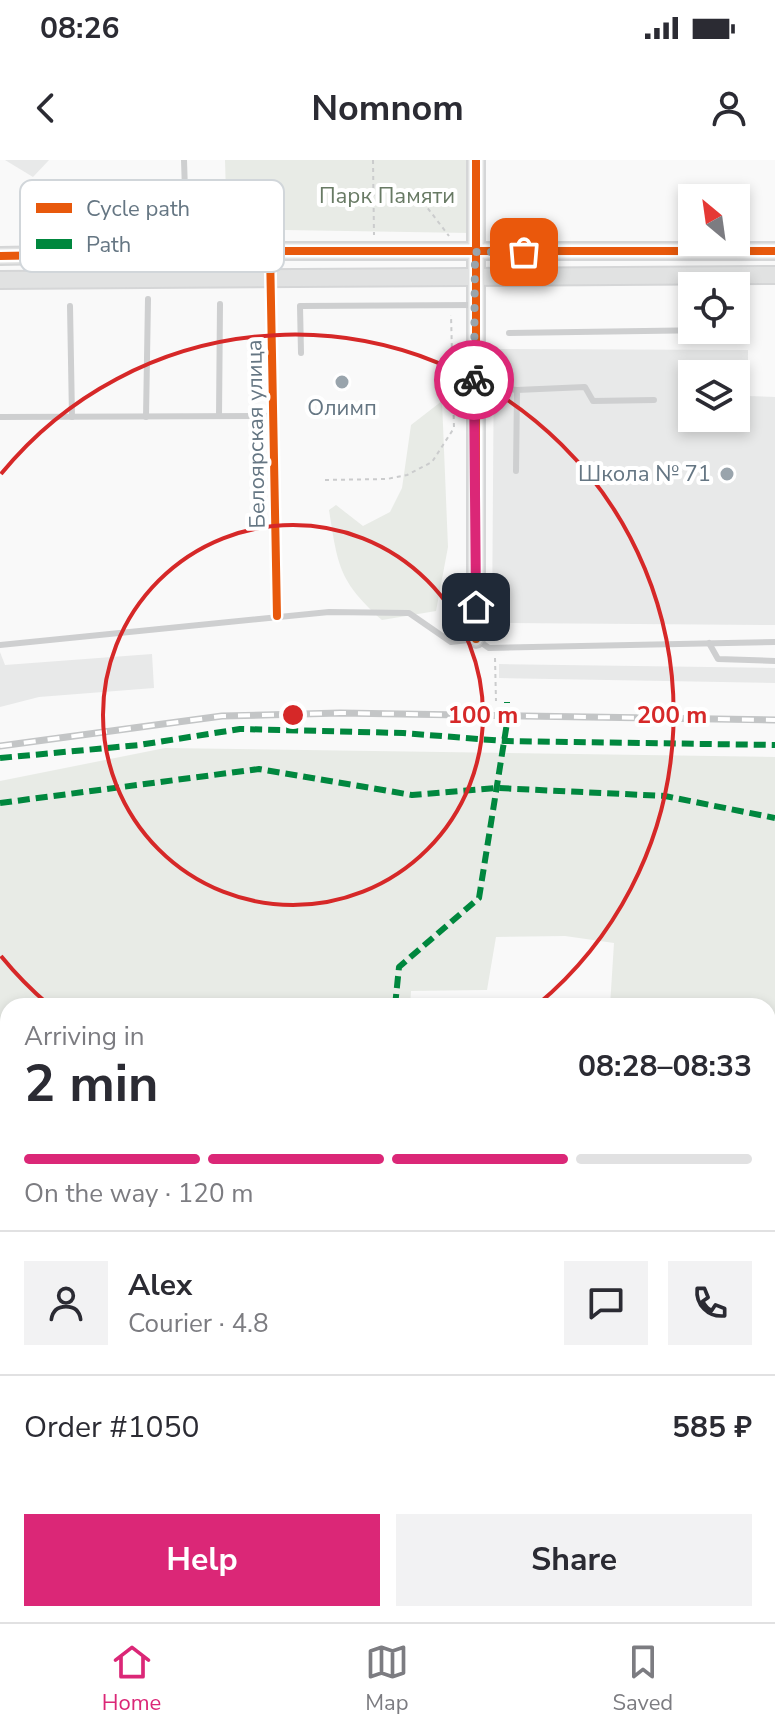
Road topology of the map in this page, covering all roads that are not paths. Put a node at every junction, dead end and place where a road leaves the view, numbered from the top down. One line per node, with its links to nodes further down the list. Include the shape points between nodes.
1 (184, 160): 3 (lane)
2 (476, 160): 6 (street)
3 (185, 180)
4 (284, 251): 6 (street)
5 (775, 251): 6 (street)
6 (475, 252): 10 (street)
7 (0, 256): 8 (street)
8 (20, 256)
9 (270, 272): 12 (street, Белоярская улица)
10 (474, 275): 12 (street); 15 (street); 18 (street)
11 (775, 275): 13 (street)
12 (270, 277): 14 (street); 27 (street, Белоярская улица)
13 (750, 278)
14 (0, 280)
15 (678, 280)
16 (148, 299): 30 (lane)
17 (220, 304): 26 (lane)
18 (474, 305): 22 (lane, via 300,306); 23 (street)
19 (70, 306): 29 (lane)
20 (678, 331): 21 (lane)
21 (509, 333)
22 (301, 353)
23 (474, 386): 24 (lane); 35 (street)
24 (517, 390): 25 (lane, via 585,387 593,401); 31 (lane)
25 (654, 400)
26 (219, 416): 27 (lane); 30 (lane)
27 (273, 416): 32 (street, Белоярская улица)
28 (0, 417): 29 (lane)
29 (72, 417): 30 (lane)
30 (146, 417)
31 (516, 471)
32 (277, 616): 35 (lane, via 409,613 451,642); 36 (lane)
33 (775, 642): 34 (lane)
34 (709, 643): 35 (lane); 37 (lane, via 718,659)
35 (483, 644)
36 (0, 645)
37 (775, 661)

